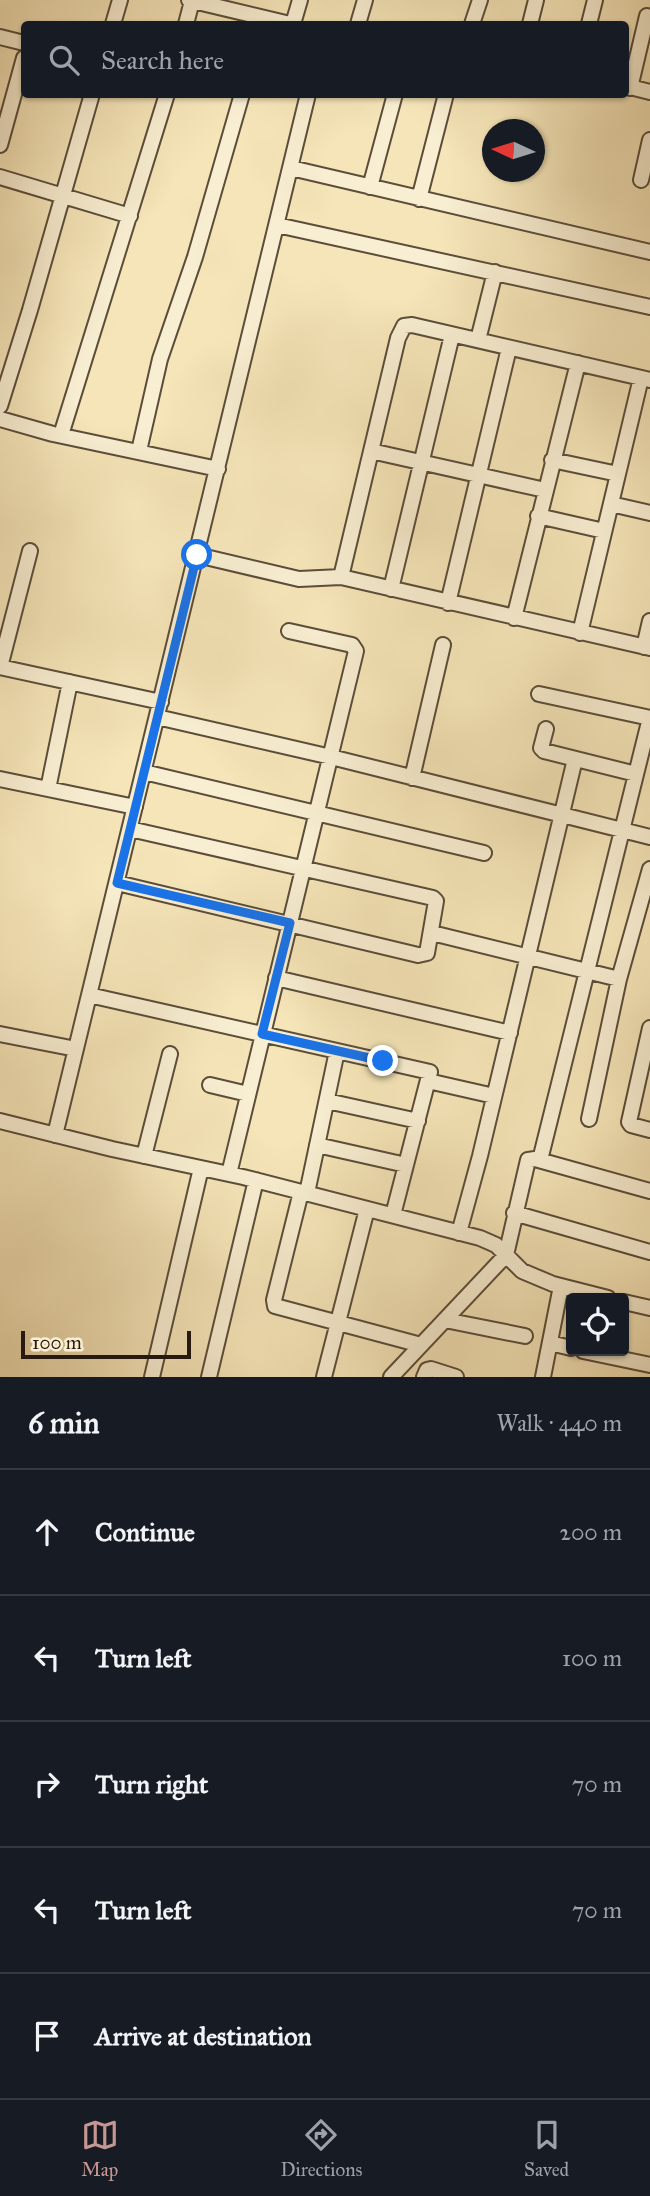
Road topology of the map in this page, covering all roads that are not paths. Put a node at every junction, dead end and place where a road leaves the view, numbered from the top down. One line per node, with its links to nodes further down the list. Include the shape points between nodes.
1 (120, 0): 10 (street)
2 (191, 0): 8 (street); 11 (street)
3 (300, 0): 13 (street)
4 (365, 0): 14 (street)
5 (480, 0): 15 (street)
6 (536, 0): 16 (street)
7 (595, 0): 17 (street)
8 (240, 6): 12 (street)
9 (647, 16): 21 (street)
10 (114, 21)
11 (187, 21)
12 (261, 21)
13 (293, 21)
14 (359, 21)
15 (473, 21)
16 (531, 21)
17 (590, 21)
18 (0, 37): 19 (street)
19 (21, 42)
20 (21, 69): 31 (street)
21 (629, 83)
22 (629, 87): 23 (street)
23 (650, 92)
24 (91, 98): 36 (street)
25 (166, 98): 38 (street)
26 (241, 98): 51 (street, via 160,359)
27 (307, 98): 32 (street)
28 (395, 98): 35 (street)
29 (445, 98): 37 (street)
30 (650, 140): 34 (street)
31 (0, 145)
32 (291, 168): 35 (street); 39 (street)
33 (0, 177): 36 (street)
34 (641, 180)
35 (370, 187): 37 (street)
36 (62, 196): 38 (street); 48 (street)
37 (419, 199): 40 (street)
38 (130, 216): 50 (street)
39 (277, 225): 41 (street); 55 (street)
40 (650, 252)
41 (495, 272): 42 (street); 44 (street)
42 (650, 307)
43 (452, 335): 44 (street); 52 (street, via 409,325 402,329); 54 (street)
44 (478, 340): 45 (street)
45 (509, 348): 46 (street); 57 (street)
46 (578, 363): 47 (street); 53 (street)
47 (645, 379): 56 (street)
48 (0, 406)
49 (0, 419): 50 (street)
50 (61, 435): 51 (street)
51 (139, 451): 55 (street)
52 (371, 451): 54 (street); 65 (street)
53 (552, 460): 56 (street); 58 (street)
54 (421, 462): 57 (street); 66 (street)
55 (218, 469): 64 (street)
56 (618, 474): 59 (street)
57 (479, 475): 58 (street); 67 (street)
58 (545, 490): 61 (street)
59 (611, 504): 60 (street); 62 (street)
60 (650, 513)
61 (538, 516): 62 (street); 68 (street)
62 (604, 531): 71 (street)
63 (30, 551): 74 (street)
64 (197, 555): 65 (street, via 299,579); 77 (street)
65 (341, 577): 66 (street)
66 (391, 589): 67 (street)
67 (448, 603): 68 (street)
68 (514, 618): 71 (street)
69 (650, 621): 73 (street)
70 (289, 631): 80 (street, via 356,649)
71 (580, 633): 73 (street)
72 (443, 645): 84 (street)
73 (647, 648)
74 (0, 667): 75 (street)
75 (70, 682): 77 (street); 86 (street)
76 (539, 694): 83 (street, via 650,718)
77 (161, 702): 78 (street)
78 (157, 717): 80 (street); 82 (street)
79 (546, 729): 81 (street, via 542,750)
80 (331, 757): 84 (street); 88 (street)
81 (575, 759): 83 (street); 89 (street)
82 (144, 772): 87 (street); 88 (street)
83 (636, 774): 91 (street)
84 (412, 778): 89 (street)
85 (0, 779): 86 (street)
86 (48, 789): 87 (street)
87 (135, 807): 90 (street)
88 (317, 812): 93 (street); 94 (street)
89 (562, 815): 91 (street); 100 (street)
90 (130, 828): 94 (street); 96 (street)
91 (622, 830): 92 (street); 101 (street)
92 (650, 837)
93 (484, 853)
94 (303, 868): 98 (street); 99 (street, via 433,898)
95 (650, 869): 97 (street)
96 (117, 883): 98 (street); 104 (street)
97 (647, 893): 103 (street)
98 (290, 923): 99 (street, via 418,955 426,953); 102 (street)
99 (432, 933): 100 (street)
100 (528, 958): 101 (street); 106 (street)
101 (587, 971): 103 (street); 124 (street)
102 (276, 978): 106 (street); 108 (street)
103 (619, 979): 117 (street)
104 (89, 995): 108 (street); 109 (street)
105 (650, 1028): 120 (street, via 629,1122)
106 (510, 1033): 115 (street)
107 (0, 1034): 109 (street)
108 (262, 1034): 110 (street); 114 (street)
109 (76, 1049): 121 (street)
110 (337, 1051): 112 (street, via 430,1072); 116 (street)
111 (170, 1054): 123 (street)
112 (428, 1081): 115 (street); 119 (street)
113 (210, 1085): 114 (street)
114 (248, 1094): 127 (street)
115 (494, 1096): 134 (street)
116 (327, 1101): 119 (street); 122 (street)
117 (589, 1119)
118 (0, 1121): 121 (street)
119 (418, 1121): 125 (street)
120 (650, 1130)
121 (55, 1135): 123 (street)
122 (317, 1145): 125 (street); 130 (street)
123 (144, 1156): 126 (street)
124 (540, 1160): 129 (street); 132 (street, via 527,1162)
125 (406, 1165): 133 (street)
126 (201, 1168): 127 (street); 149 (street)
127 (229, 1174): 128 (street)
128 (256, 1180): 130 (street); 150 (street)
129 (650, 1191)
130 (304, 1193): 131 (street); 142 (street, via 274,1303)
131 (367, 1209): 133 (street); 142 (street)
132 (514, 1213): 135 (street); 136 (street)
133 (393, 1215): 134 (street)
134 (459, 1233): 136 (street, via 496,1245)
135 (650, 1252)
136 (506, 1255): 137 (street, via 522,1271); 141 (street)
137 (561, 1286): 138 (street); 144 (street)
138 (588, 1293)
139 (629, 1303): 140 (street)
140 (650, 1308)
141 (444, 1320): 143 (street); 145 (street)
142 (337, 1324): 145 (street); 151 (street)
143 (525, 1336)
144 (550, 1343): 146 (street); 155 (street)
145 (421, 1345): 152 (street)
146 (566, 1347)
147 (605, 1356): 148 (street)
148 (650, 1366)
149 (152, 1377)
150 (209, 1377)
151 (324, 1377)
152 (391, 1377)
153 (424, 1377): 154 (street, via 428,1369)
154 (456, 1377)
155 (543, 1377)

